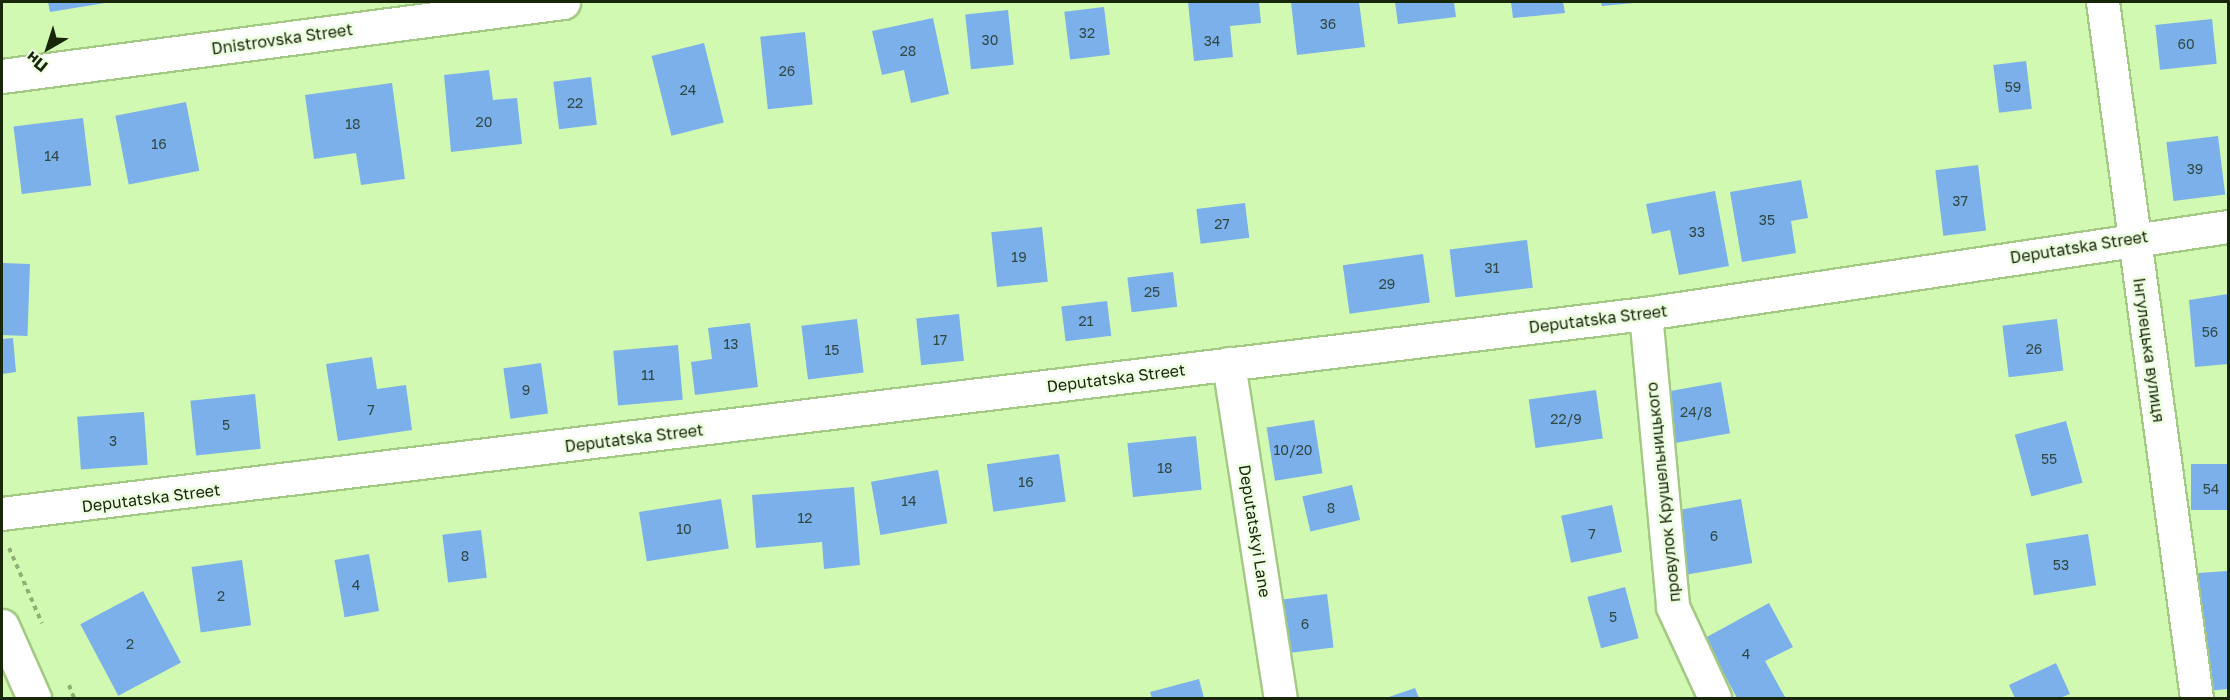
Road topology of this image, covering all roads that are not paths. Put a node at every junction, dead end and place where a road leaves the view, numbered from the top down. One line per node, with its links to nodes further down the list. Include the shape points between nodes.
1 (562, 2): 3 (street, Dnistrovska Street)
2 (2103, 2): 5 (street, Інгулецька вулиця)
3 (2, 76)
4 (2229, 227): 5 (street, Deputatska Street)
5 (2134, 238): 6 (street, Deputatska Street); 13 (street, Інгулецька вулиця)
6 (1646, 314): 7 (street, Deputatska Street); 12 (street, провулок Крушельницького, via 1673,607)
7 (1228, 364): 8 (street, Deputatska Street, via 19,514); 11 (street, Deputatskyi Lane)
8 (4, 527)
9 (2, 626): 10 (street)
10 (34, 699)
11 (1281, 699)
12 (1714, 699)
13 (2197, 699)

